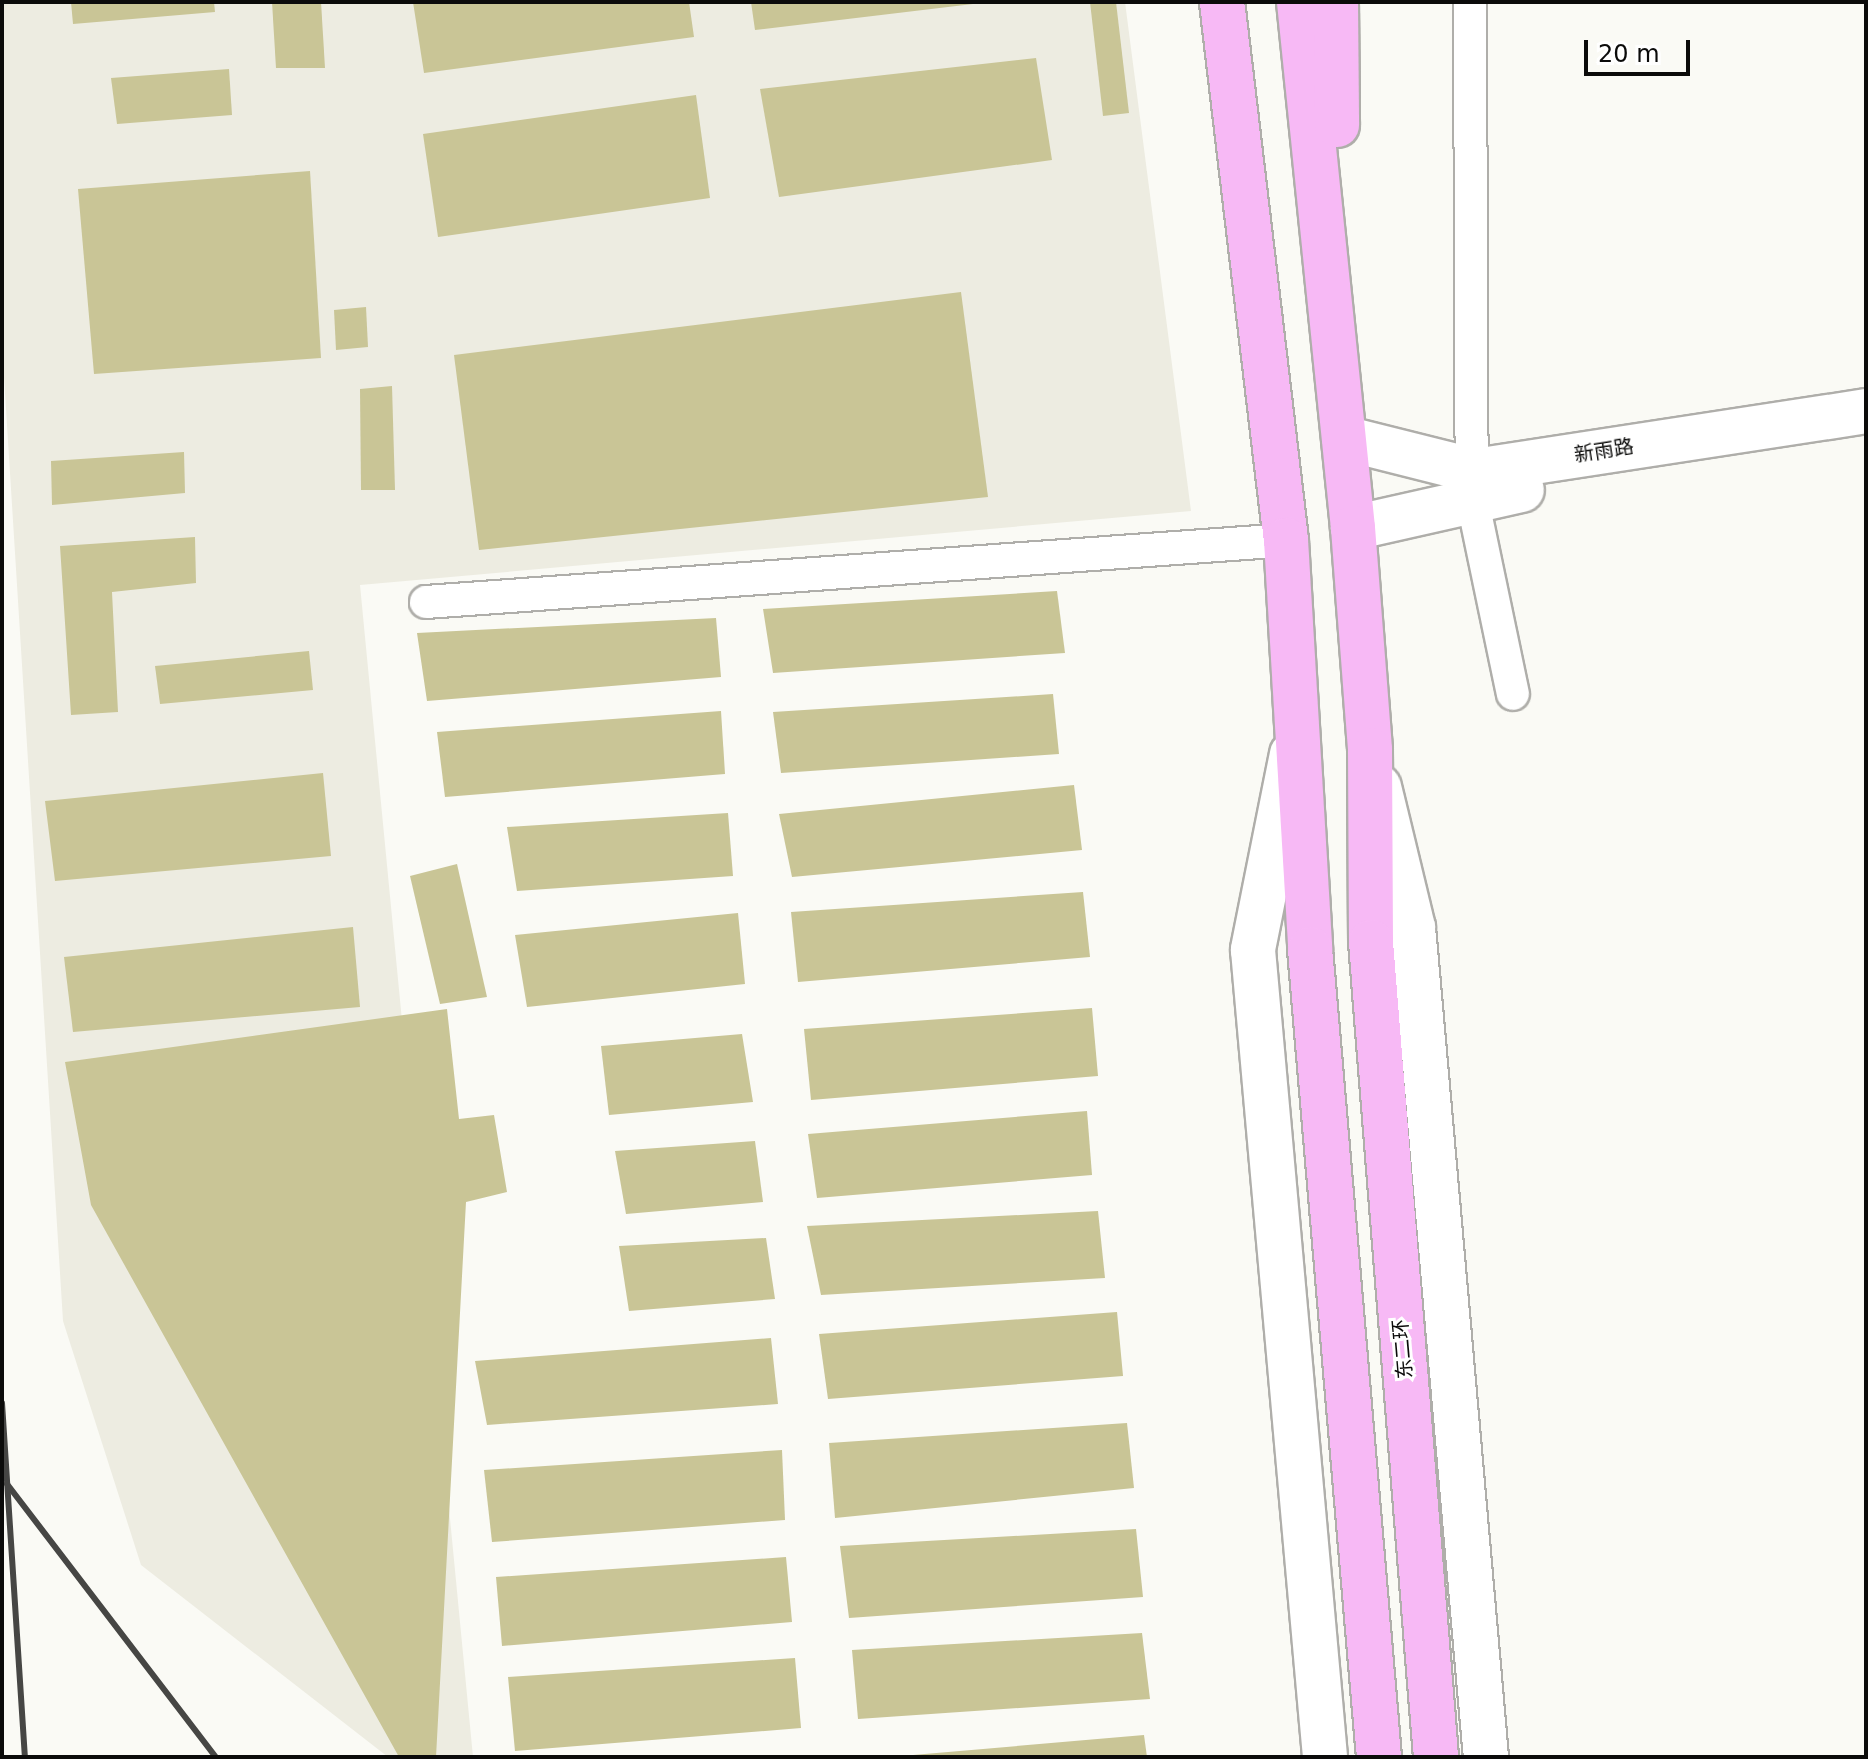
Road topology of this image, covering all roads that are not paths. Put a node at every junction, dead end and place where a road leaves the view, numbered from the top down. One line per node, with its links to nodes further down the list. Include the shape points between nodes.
1 (1222, 2): 10 (highway)
2 (1299, 2): 6 (highway)
3 (1336, 2): 6 (highway)
4 (1470, 2): 8 (street)
5 (1866, 411): 8 (street, 新雨路)
6 (1342, 427): 8 (street, 新雨路); 9 (highway, 东二环)
7 (1866, 438): 8 (street, 新雨路)
8 (1474, 484): 9 (street, 新雨路); 12 (street)
9 (1353, 528): 14 (highway, 东二环)
10 (1286, 540): 11 (street); 13 (highway)
11 (426, 602)
12 (1513, 694)
13 (1300, 712): 15 (street, via 1253,950); 16 (highway, via 1310,949)
14 (1370, 750): 17 (highway, 东二环, via 1371,942); 18 (street, via 1413,928)
15 (1325, 1757)
16 (1379, 1757)
17 (1436, 1757)
18 (1486, 1757)

